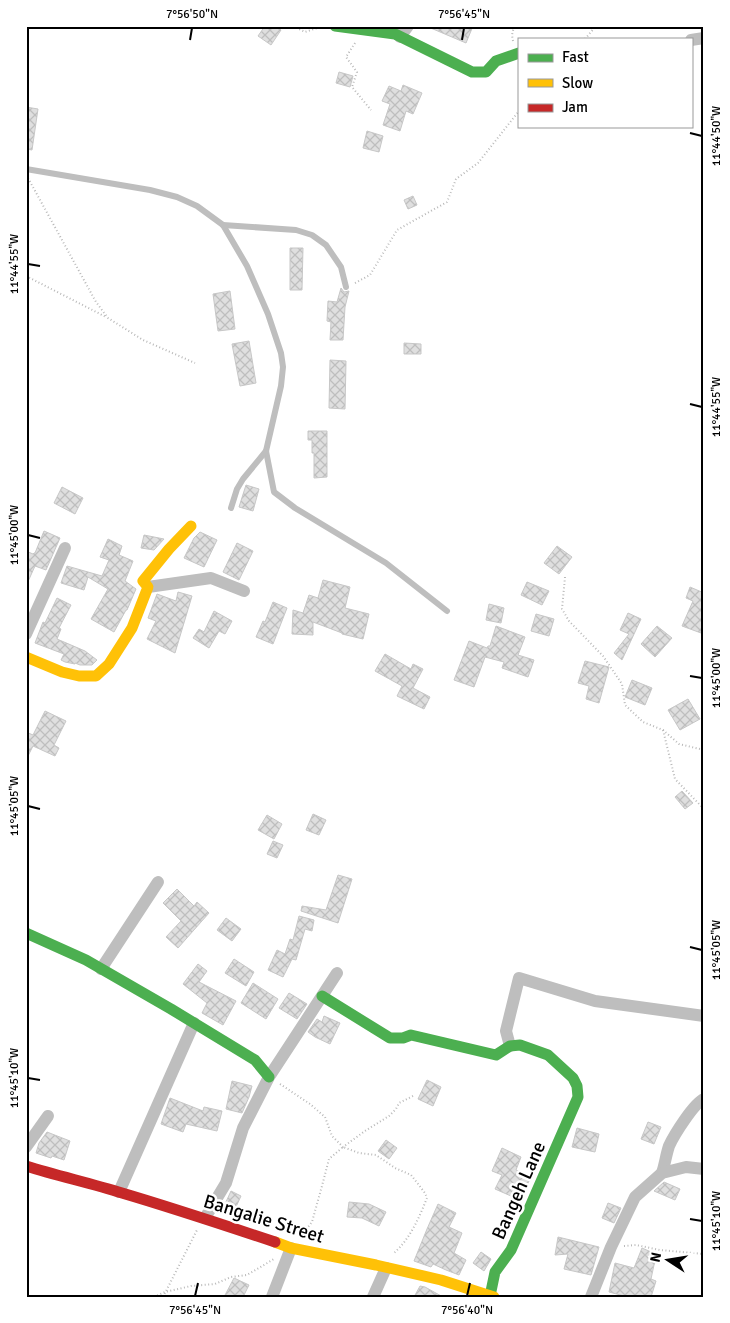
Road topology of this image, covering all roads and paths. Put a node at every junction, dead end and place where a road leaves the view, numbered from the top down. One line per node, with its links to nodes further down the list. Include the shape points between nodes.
1 (293, 26): 2 (path, via 305,32)
2 (322, 26)
3 (335, 26): 6 (street)
4 (408, 26): 7 (street)
5 (596, 26): 8 (path)
6 (348, 28): 7 (street); 10 (path, via 356,42 346,57 357,72 352,86)
7 (400, 37): 9 (street, via 472,72 486,72 496,61)
8 (586, 38)
9 (518, 53)
10 (371, 110)
11 (518, 112): 16 (path, via 478,163 456,179 447,202 397,230 370,275)
12 (26, 169): 14 (lane, via 177,197 197,206)
13 (26, 175): 17 (path)
14 (223, 225): 16 (lane, via 296,230 312,235 326,245 341,267); 19 (lane, via 247,266 281,354 281,386)
15 (26, 276): 17 (path)
16 (346, 287)
17 (108, 318): 18 (path, via 144,340)
18 (195, 363)
19 (266, 451): 20 (lane, via 243,479); 26 (lane, via 274,492 386,563)
20 (231, 508)
21 (191, 526): 24 (street, via 169,549)
22 (65, 548): 27 (street)
23 (565, 577): 29 (path, via 562,609 569,621 603,656 622,684 625,706 643,722)
24 (145, 584): 25 (street, via 210,578); 28 (street, via 132,628 109,664 96,676 62,672)
25 (244, 591)
26 (447, 611)
27 (26, 634)
28 (26, 657)
29 (663, 730): 30 (path, via 679,744); 31 (path, via 675,778)
30 (704, 750)
31 (704, 809)
32 (158, 882): 34 (street)
33 (26, 933): 34 (street)
34 (101, 969): 38 (street)
35 (336, 973): 36 (street)
36 (322, 996): 39 (street, via 390,1038 412,1035 496,1055); 40 (street)
37 (704, 1016): 39 (street, via 595,1002 519,978 506,1031)
38 (194, 1023): 40 (street, via 255,1060); 49 (street)
39 (510, 1046): 56 (street, Bangeh Lane, via 520,1045 548,1055 573,1078 578,1097 511,1250 495,1272)
40 (269, 1077): 45 (path, via 325,1117 332,1136); 50 (street, via 243,1128 226,1183)
41 (413, 1096): 45 (path, via 399,1103 389,1116)
42 (704, 1099): 48 (street, via 691,1110 670,1146)
43 (48, 1116): 44 (street)
44 (26, 1147)
45 (343, 1147): 51 (path, via 329,1159 312,1222); 54 (path, via 376,1155 411,1175 427,1198 410,1236)
46 (26, 1166): 49 (street, Bangalie Street)
47 (704, 1169): 48 (street, via 686,1167)
48 (662, 1173): 52 (street, via 635,1197)
49 (119, 1192): 50 (street, Bangalie Street)
50 (206, 1218): 51 (street, Bangalie Street); 55 (path)
51 (291, 1248): 54 (street, Bangalie Street); 55 (path, via 248,1275); 59 (street)
52 (611, 1248): 53 (path, via 636,1245); 61 (street)
53 (704, 1254)
54 (381, 1267): 56 (street, Bangalie Street, via 441,1280); 60 (street)
55 (165, 1292): 57 (path); 58 (path)
56 (492, 1296)
57 (154, 1297)
58 (163, 1297)
59 (272, 1297)
60 (373, 1297)
61 (591, 1297)

